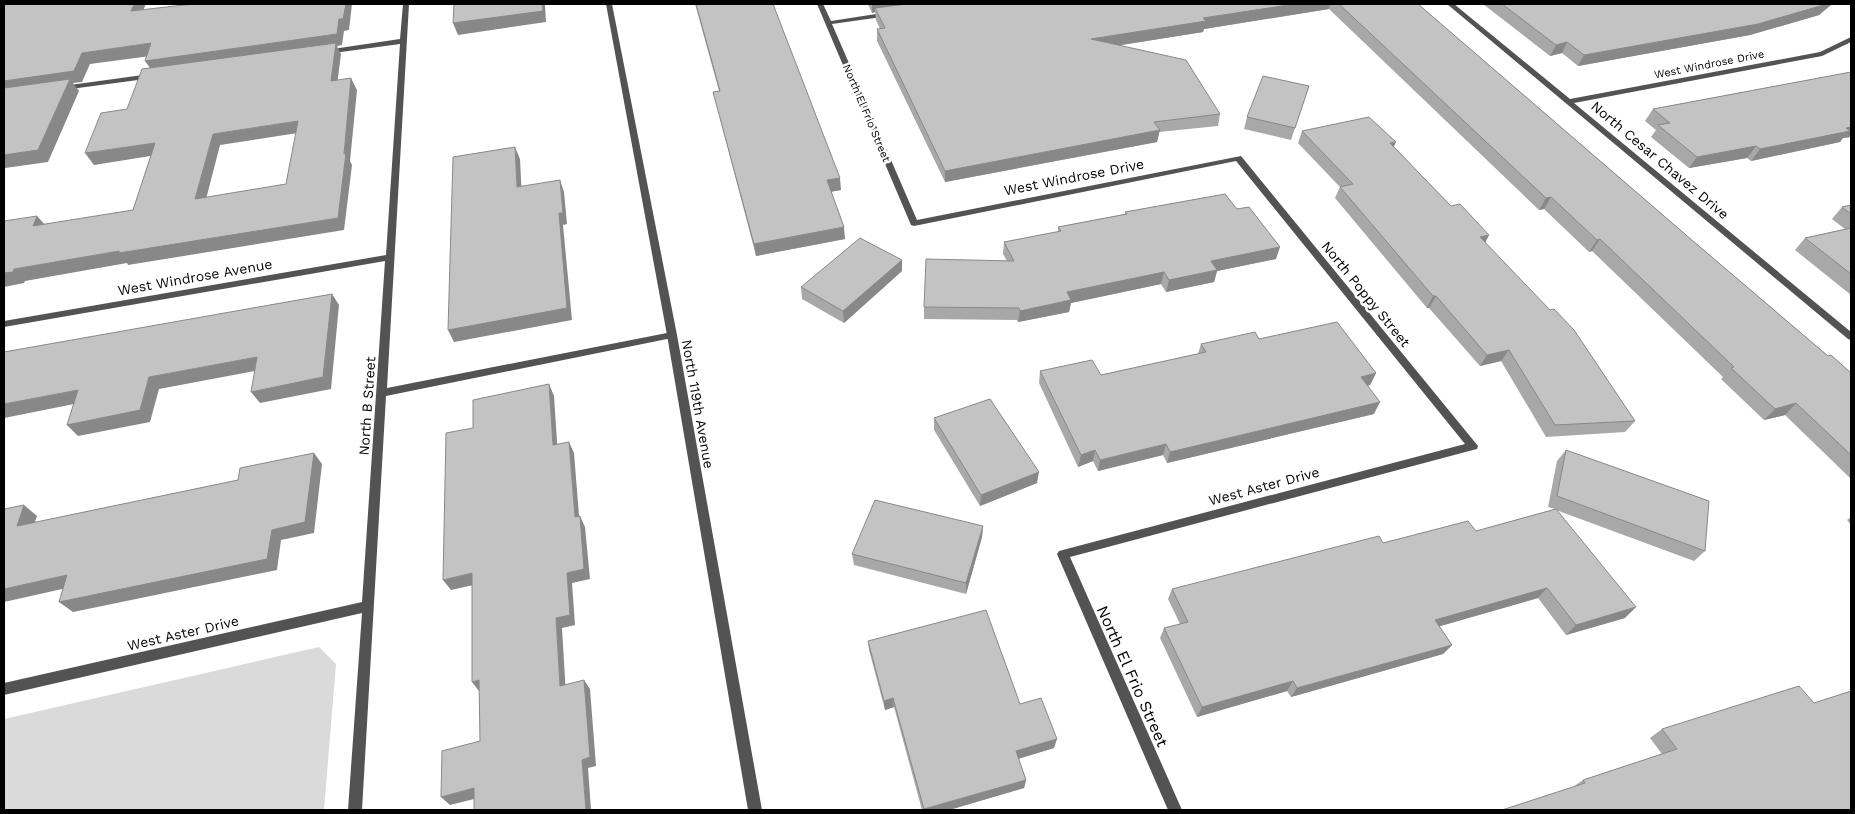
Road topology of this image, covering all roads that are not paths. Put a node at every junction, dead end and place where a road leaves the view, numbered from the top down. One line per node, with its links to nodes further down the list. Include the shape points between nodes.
1 (406, 4): 8 (street, North B Street)
2 (609, 4): 17 (street, North 119th Avenue)
3 (820, 4): 6 (street, North El Frio Street)
4 (1450, 4): 12 (street, North Cesar Chavez Drive)
5 (897, 13): 6 (street)
6 (828, 23): 14 (street, North El Frio Street)
7 (1851, 39): 12 (street, West Windrose Drive, via 1822,54)
8 (404, 41): 9 (street); 15 (street, North B Street)
9 (316, 54)
10 (160, 75): 11 (street)
11 (52, 90)
12 (1568, 102): 18 (street, North Cesar Chavez Drive)
13 (1238, 158): 14 (street, West Windrose Drive); 20 (street, North Poppy Street)
14 (914, 222)
15 (390, 257): 16 (street, West Windrose Avenue); 19 (street, North B Street)
16 (4, 324)
17 (672, 335): 19 (street); 25 (street, North 119th Avenue)
18 (1851, 337)
19 (382, 393): 22 (street, North B Street)
20 (1473, 446): 21 (street, West Aster Drive)
21 (1062, 554): 26 (street, North El Frio Street)
22 (368, 606): 23 (street, West Aster Drive); 24 (street, North B Street)
23 (4, 689)
24 (355, 810)
25 (755, 810)
26 (1175, 810)

